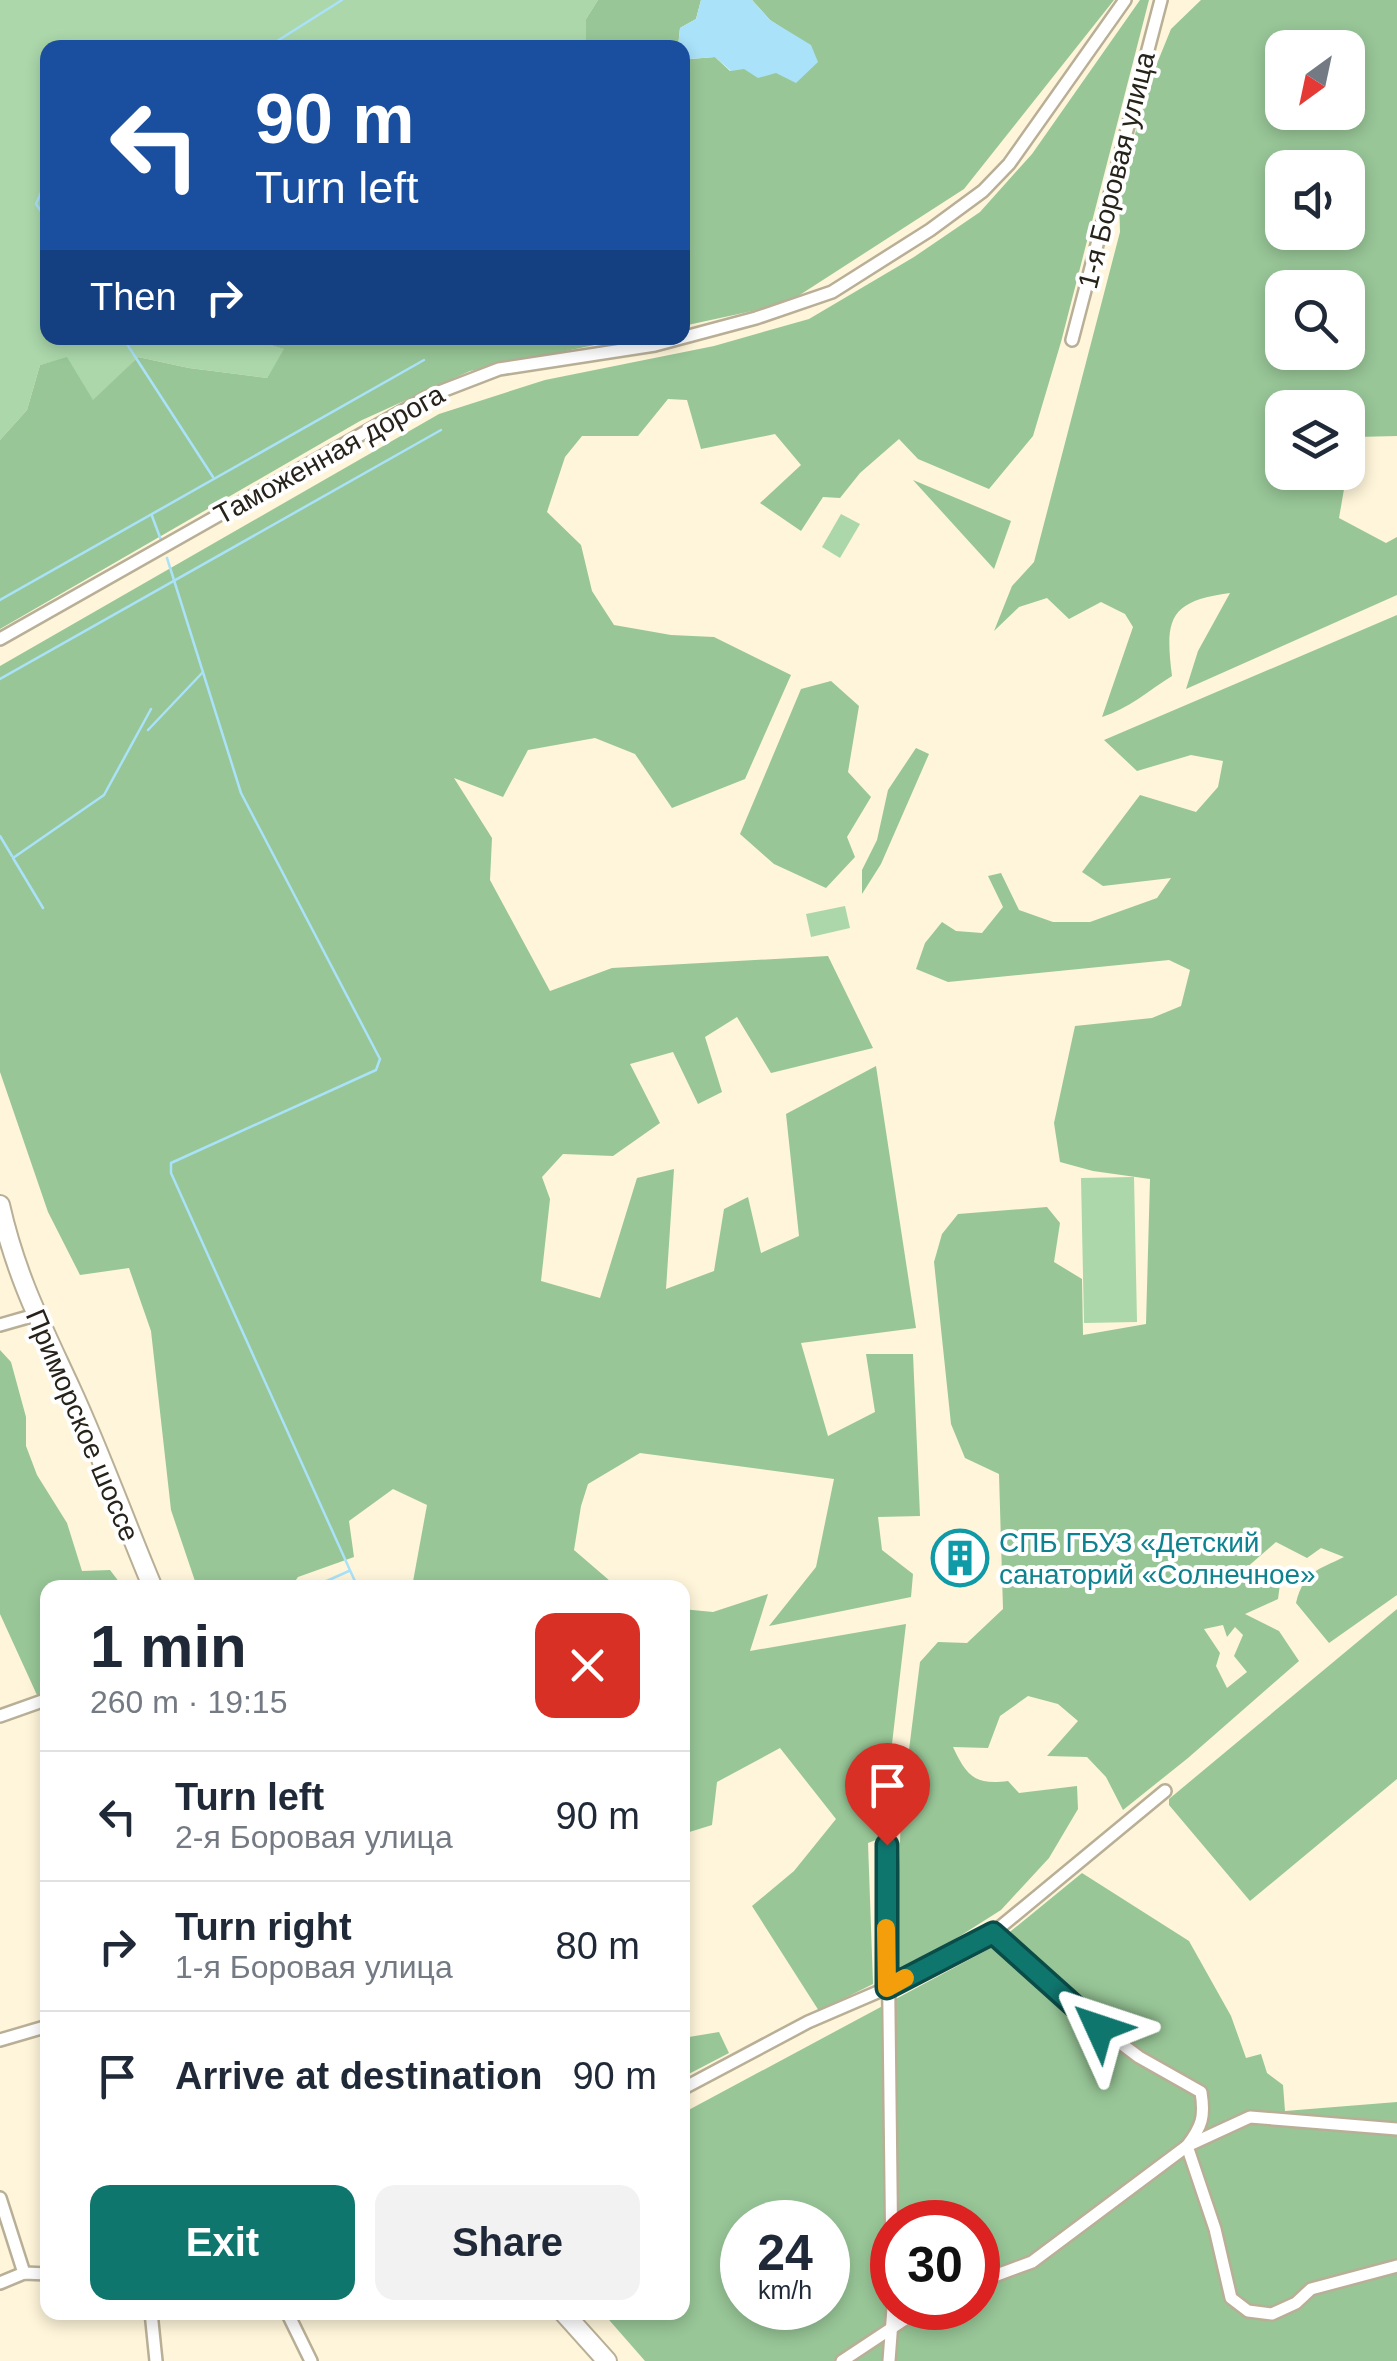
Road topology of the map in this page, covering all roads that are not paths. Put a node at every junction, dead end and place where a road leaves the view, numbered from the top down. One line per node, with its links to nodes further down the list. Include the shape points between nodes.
1 (1126, 0): 3 (street, Таможенная дорога, via 983,191 832,292)
2 (1161, 0): 4 (street, 1-я Боровая улица)
3 (690, 335)
4 (1072, 340)
5 (654, 345): 6 (street, Таможенная дорога, via 500,370 429,396)
6 (0, 639)
7 (0, 1204): 8 (main road, Приморское шоссе)
8 (34, 1315): 9 (street); 10 (main road, Приморское шоссе)
9 (0, 1325)
10 (150, 1580)
11 (40, 1702): 12 (street)
12 (0, 1716)
13 (1165, 1792): 15 (street)
14 (887, 1845): 16 (street)
15 (993, 1933): 16 (street); 21 (street, via 1099,2028 1202,2092 1205,2116)
16 (887, 1988): 19 (street); 23 (street)
17 (40, 2028): 18 (street)
18 (0, 2040)
19 (690, 2085)
20 (1397, 2129): 21 (street, via 1250,2117)
21 (1187, 2146): 24 (street, via 1231,2298 1248,2311 1272,2314 1311,2290); 27 (street, via 1032,2262)
22 (0, 2198): 25 (street)
23 (891, 2200)
24 (1397, 2266)
25 (24, 2273): 26 (street); 28 (street)
26 (40, 2274)
27 (1000, 2274)
28 (0, 2283)
29 (152, 2320): 34 (street)
30 (291, 2320): 35 (street)
31 (570, 2320): 36 (main road)
32 (888, 2330): 37 (street)
33 (893, 2330): 38 (street)
34 (156, 2361)
35 (310, 2361)
36 (606, 2361)
37 (842, 2361)
38 (889, 2361)

